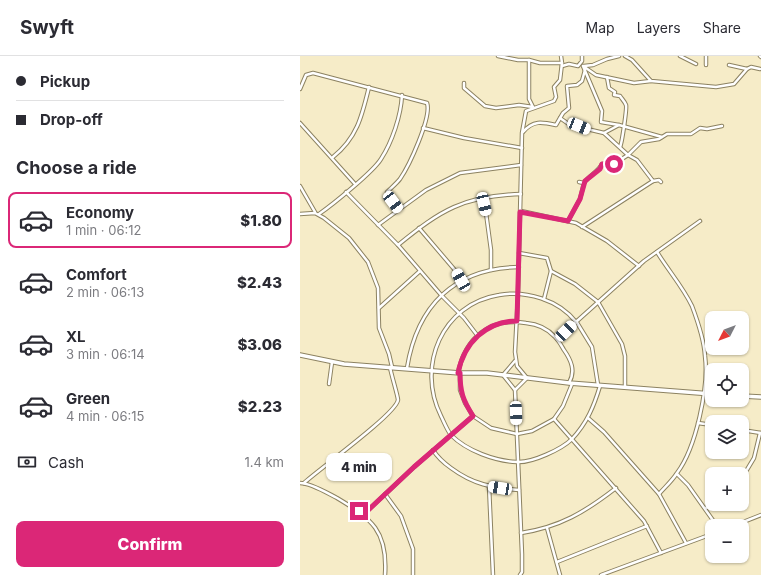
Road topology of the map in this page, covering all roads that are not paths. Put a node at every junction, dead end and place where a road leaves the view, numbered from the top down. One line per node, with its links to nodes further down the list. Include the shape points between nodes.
1 (498, 56): 8 (street)
2 (561, 56): 10 (street)
3 (582, 56): 10 (street, via 578,66)
4 (620, 56): 13 (street)
5 (625, 56): 18 (street)
6 (680, 56): 9 (street)
7 (706, 56): 11 (street)
8 (529, 60): 10 (street); 23 (street, via 529,99)
9 (696, 64)
10 (562, 65): 23 (street, via 560,80 554,87 554,102)
11 (706, 65)
12 (729, 65): 14 (street)
13 (583, 66): 16 (street); 17 (street, via 596,76)
14 (747, 69): 15 (street); 18 (street, via 734,84 716,86)
15 (761, 69)
16 (585, 70): 24 (street, via 582,81 577,85 568,86 569,108); 26 (street, via 602,112 601,122)
17 (607, 77): 18 (street, via 634,83); 28 (street, via 609,88 615,92 614,95 620,96 626,105 627,113)
18 (651, 81)
19 (464, 83): 23 (street, via 464,88 485,106)
20 (369, 87): 21 (street, via 314,73 306,75); 22 (street); 36 (street, via 355,134)
21 (300, 89)
22 (402, 95): 29 (street, via 427,103); 42 (street, via 396,124 381,159)
23 (533, 107): 30 (street, via 526,111)
24 (560, 118): 30 (street, via 556,125 540,122 531,124); 31 (street, via 570,125)
25 (300, 123): 36 (street)
26 (619, 125): 28 (street); 31 (street)
27 (722, 126): 32 (street, via 700,128 691,134 667,134)
28 (623, 127): 32 (street); 33 (street, via 623,141)
29 (423, 128): 34 (street); 47 (street, via 408,166 396,184 386,192)
30 (522, 133): 34 (street)
31 (604, 133): 33 (street)
32 (662, 137): 35 (street, via 641,142)
33 (620, 147): 35 (street)
34 (522, 148): 37 (street)
35 (628, 155): 38 (street, via 637,160); 41 (street, via 614,164 602,164)
36 (332, 157): 42 (street)
37 (522, 165): 45 (street); 47 (street, via 460,173 430,187)
38 (653, 181): 40 (street); 54 (street)
39 (579, 182): 41 (street)
40 (661, 182)
41 (584, 183): 51 (street, via 580,199)
42 (355, 184): 44 (street)
43 (300, 186): 49 (street)
44 (346, 192): 49 (street); 53 (street)
45 (521, 194): 46 (street); 48 (street)
46 (484, 198): 55 (street, via 452,207); 61 (street)
47 (399, 209): 53 (street)
48 (520, 212): 51 (street); 58 (street)
49 (317, 213): 50 (street); 69 (street, via 349,238 368,262 378,288)
50 (300, 214)
51 (568, 221): 54 (street)
52 (700, 221): 57 (street)
53 (378, 225): 56 (street)
54 (582, 227): 59 (street, via 607,241)
55 (419, 228): 56 (street); 64 (street)
56 (398, 245): 62 (street)
57 (657, 252): 59 (street); 89 (street, via 691,304 698,324 706,356)
58 (519, 254): 60 (street); 63 (street, via 547,258)
59 (639, 266): 68 (street)
60 (519, 267): 61 (street); 65 (street)
61 (491, 270): 64 (street, via 472,274)
62 (420, 271): 66 (street); 69 (street)
63 (551, 271): 67 (street); 68 (street, via 575,284)
64 (461, 280): 66 (street)
65 (518, 294): 67 (street); 70 (street, via 508,293 487,298); 71 (street)
66 (442, 296): 70 (street); 79 (street, via 418,329)
67 (544, 299): 72 (street)
68 (598, 302): 72 (street); 87 (street, via 622,344 625,356)
69 (379, 308): 78 (street, via 379,328)
70 (459, 313): 73 (street); 80 (street, via 441,336)
71 (517, 321): 73 (street, via 496,323); 74 (street, via 541,326); 77 (street)
72 (576, 321): 74 (street); 86 (street, via 592,347)
73 (477, 335): 81 (street, via 467,349)
74 (557, 339): 85 (street, via 570,358)
75 (300, 355): 76 (street)
76 (332, 361): 78 (street, via 351,365); 84 (street)
77 (515, 361): 82 (street); 83 (street)
78 (391, 367): 79 (street); 107 (street, via 398,399 394,406 366,433)
79 (407, 368): 80 (street)
80 (430, 371): 81 (street); 99 (street, via 436,407)
81 (459, 373): 82 (street); 92 (street, via 460,390)
82 (504, 375): 83 (street); 88 (street)
83 (527, 378): 85 (street); 88 (street)
84 (329, 384)
85 (570, 384): 86 (street); 94 (street, via 563,406)
86 (599, 385): 87 (street); 93 (street)
87 (625, 387): 89 (street)
88 (515, 390): 100 (street)
89 (703, 393): 95 (street)
90 (749, 396): 91 (street)
91 (761, 397)
92 (473, 416): 99 (street); 100 (street, via 491,428)
93 (588, 418): 101 (street); 112 (street, via 604,432)
94 (554, 419): 100 (street, via 532,431); 101 (street)
95 (698, 423): 96 (street); 105 (street, via 692,446)
96 (705, 424)
97 (749, 431): 98 (street)
98 (760, 433): 104 (street, via 754,458)
99 (451, 434): 102 (street); 103 (street, via 480,454)
100 (517, 434): 103 (street)
101 (571, 440): 103 (street, via 546,455); 109 (street)
102 (433, 450): 108 (street, via 460,475); 111 (street)
103 (518, 462): 110 (street)
104 (749, 467)
105 (677, 474): 112 (street); 113 (street)
106 (300, 483): 107 (street)
107 (304, 483): 114 (street, via 330,494)
108 (489, 486): 110 (street); 126 (street)
109 (616, 488): 117 (street); 118 (street, via 585,510)
110 (519, 490): 119 (street)
111 (385, 494): 114 (street); 125 (street, via 401,516 414,549)
112 (659, 494): 121 (street)
113 (705, 507)
114 (363, 515): 124 (street, via 376,529 382,541)
115 (761, 515): 116 (street)
116 (749, 520)
117 (647, 526): 122 (street); 123 (street)
118 (547, 528): 119 (street); 123 (street)
119 (521, 533): 127 (street)
120 (705, 536): 121 (street)
121 (686, 543): 122 (street)
122 (662, 553): 129 (street)
123 (557, 562): 128 (street)
124 (386, 575)
125 (413, 575)
126 (493, 575)
127 (520, 575)
128 (560, 575)
129 (601, 575)

